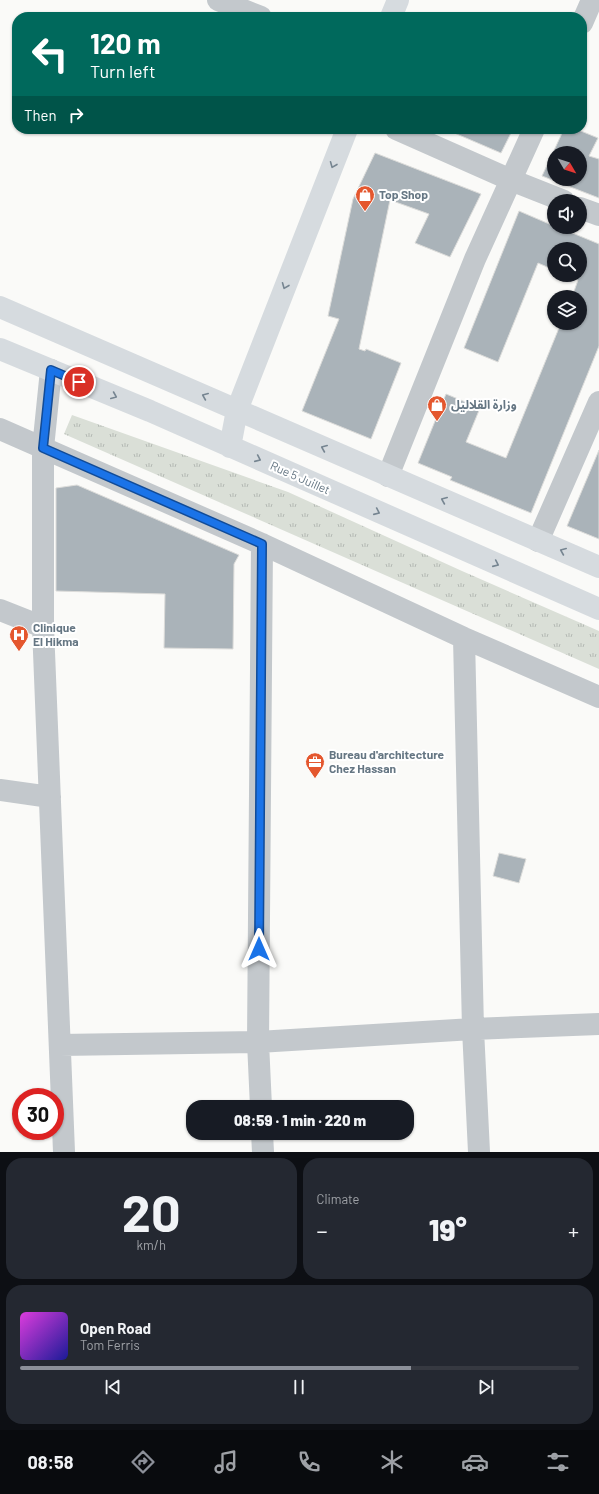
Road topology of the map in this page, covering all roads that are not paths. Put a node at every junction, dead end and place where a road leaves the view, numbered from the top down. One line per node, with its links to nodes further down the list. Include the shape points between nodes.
1 (218, 0): 4 (street)
2 (398, 0): 5 (main road)
3 (592, 0): 6 (street)
4 (248, 12)
5 (393, 12)
6 (587, 12)
7 (345, 134): 18 (main road, one-way to 18)
8 (407, 134): 10 (street)
9 (532, 134): 10 (street)
10 (511, 180): 11 (street); 22 (street, via 472,266)
11 (547, 194)
12 (587, 211): 13 (street)
13 (599, 216)
14 (0, 307): 18 (main road, one-way to 14)
15 (0, 349): 16 (main road, Rue 5 Juillet)
16 (51, 370): 20 (main road, Rue 5 Juillet, one-way to 20); 21 (street)
17 (599, 402): 23 (street)
18 (237, 410): 20 (main road); 22 (main road, one-way to 18)
19 (0, 429): 21 (street)
20 (230, 447): 26 (main road, Rue 5 Juillet, one-way to 26)
21 (43, 448): 24 (street); 28 (street)
22 (388, 476): 23 (main road, one-way to 22)
23 (538, 541): 25 (main road, one-way to 23)
24 (262, 544): 29 (street); 35 (street)
25 (599, 567)
26 (599, 609)
27 (0, 610): 28 (street)
28 (43, 627): 32 (street)
29 (464, 638): 30 (street); 34 (street)
30 (599, 697)
31 (0, 790): 32 (street)
32 (50, 797): 36 (street)
33 (599, 1024): 34 (street)
34 (473, 1028): 35 (street); 41 (street)
35 (258, 1042): 36 (street); 37 (street)
36 (60, 1045): 39 (street)
37 (261, 1100)
38 (262, 1140): 40 (street)
39 (64, 1152)
40 (263, 1152)
41 (479, 1152)

